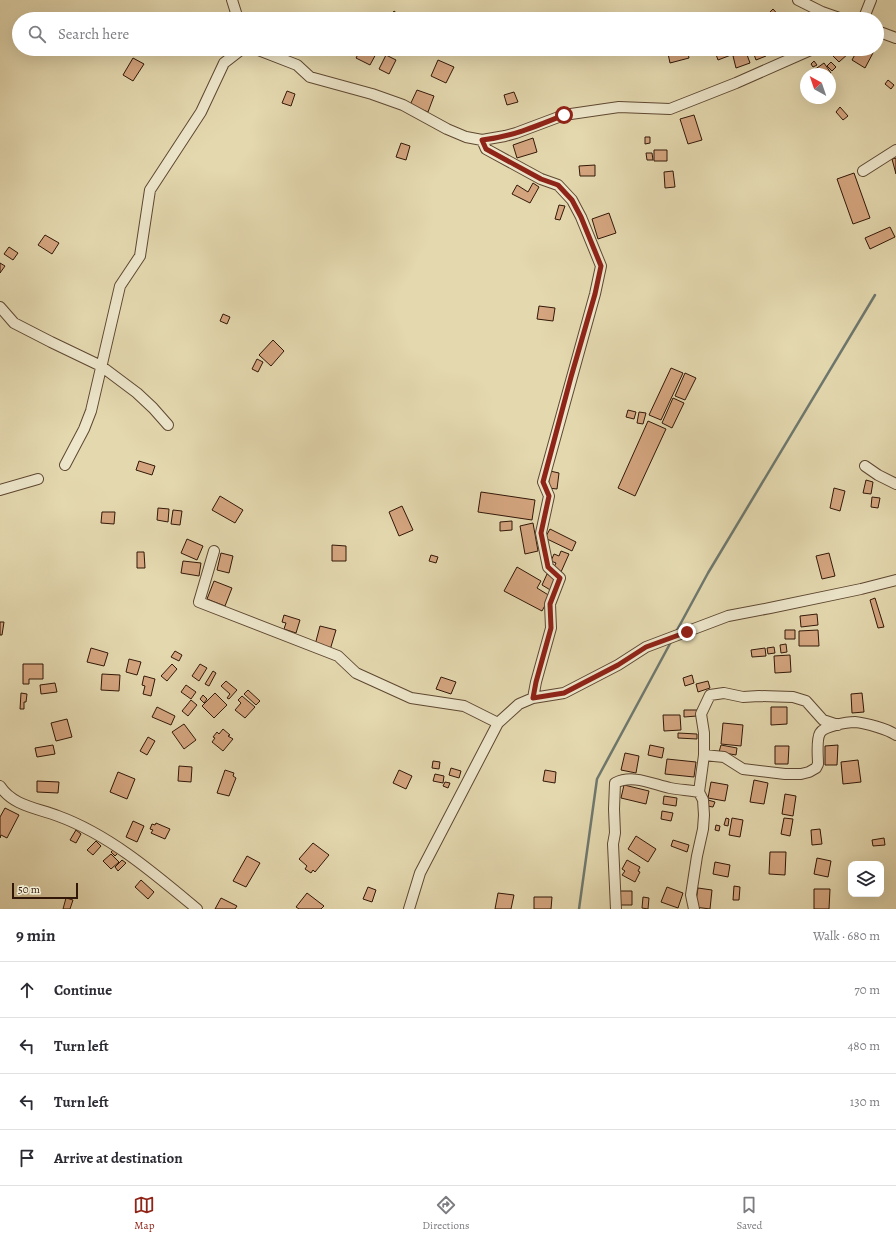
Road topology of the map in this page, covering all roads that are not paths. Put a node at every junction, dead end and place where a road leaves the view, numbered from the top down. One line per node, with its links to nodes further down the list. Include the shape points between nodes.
1 (232, 0): 4 (street)
2 (798, 0): 5 (street)
3 (871, 0): 6 (street)
4 (236, 12)
5 (822, 12)
6 (866, 12)
7 (884, 34): 8 (street)
8 (896, 38)
9 (233, 56): 16 (street, via 224,63 201,112 150,190 140,256 120,286)
10 (274, 56): 12 (street, via 296,65 310,77 397,103 447,129)
11 (797, 56): 12 (street, via 670,109 619,107 564,115 516,133)
12 (482, 140): 25 (street, via 486,149 541,179 558,185 572,200 601,266 543,482 549,496 541,533 548,567 560,578 550,604 551,628)
13 (896, 150): 14 (street)
14 (863, 171)
15 (0, 308): 16 (street, via 14,323)
16 (101, 366): 17 (street, via 137,393); 18 (street, via 91,411)
17 (168, 425)
18 (65, 465)
19 (865, 466): 21 (street, via 878,476)
20 (38, 479): 22 (street)
21 (896, 484)
22 (0, 490)
23 (214, 551): 26 (street, via 199,602 338,656 356,672 412,698 464,706)
24 (896, 580): 25 (street, via 728,616 646,647 564,693)
25 (533, 698): 26 (street, via 519,704)
26 (498, 723): 33 (street, via 420,873)
27 (838, 725): 28 (street, via 855,722 880,727); 29 (street, via 823,729 819,734 818,764 816,768 801,774 743,769 724,757); 29 (street, via 823,720 806,701 793,697 743,697 724,693 710,695 701,714)
28 (896, 735)
29 (704, 754): 31 (street)
30 (0, 786): 32 (street, via 15,801 59,816 106,839 160,878)
31 (699, 792): 34 (street, via 633,780 622,780 615,784 613,844); 35 (street, via 703,800 704,815 691,895)
32 (196, 909)
33 (409, 909)
34 (617, 909)
35 (694, 909)

